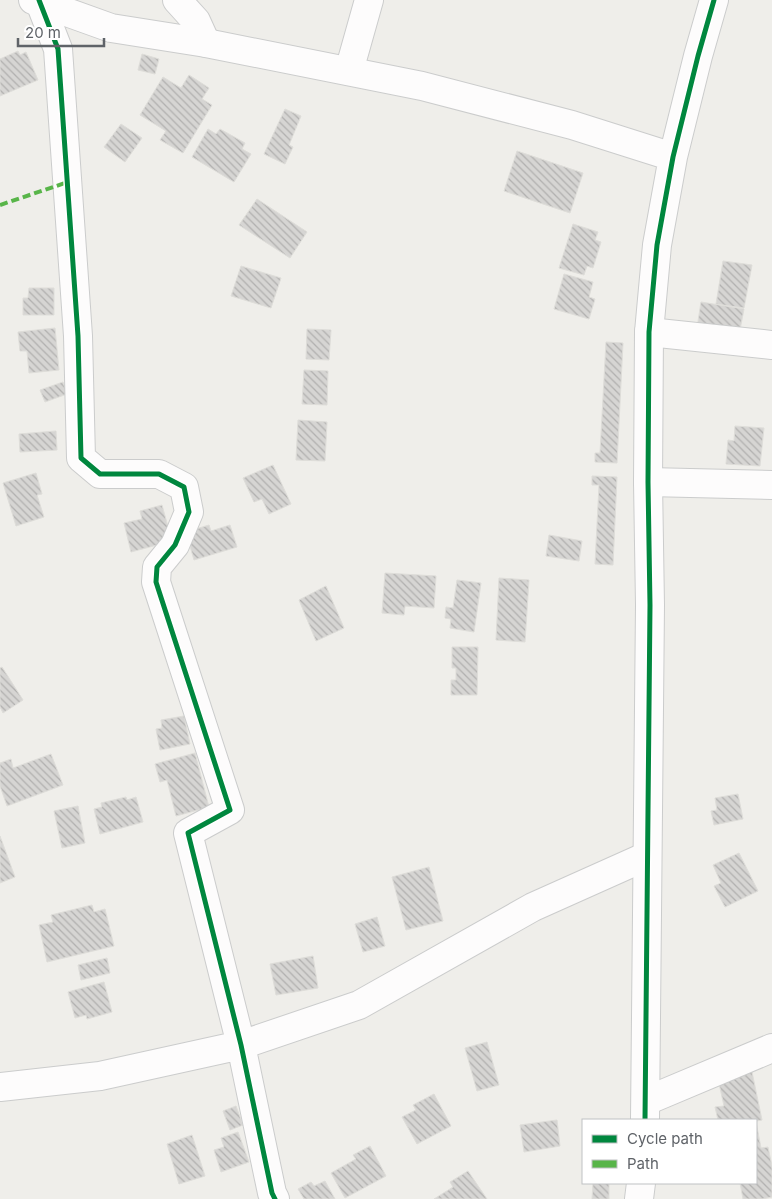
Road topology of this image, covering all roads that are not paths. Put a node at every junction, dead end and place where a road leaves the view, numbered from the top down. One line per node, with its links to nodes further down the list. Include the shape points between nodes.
1 (177, 0): 5 (street, via 196,21)
2 (368, 0): 6 (street)
3 (714, 0): 7 (street)
4 (38, 1): 5 (street, via 111,28); 13 (street, via 58,49 77,326 80,458 100,474 159,474 184,487 189,512 175,545 158,567 156,582 230,810 188,833)
5 (206, 43): 6 (street)
6 (348, 72): 7 (street, via 422,86 563,122)
7 (673, 157): 8 (street, via 657,244)
8 (650, 332): 9 (street); 10 (street)
9 (772, 345)
10 (648, 482): 11 (street); 12 (street)
11 (772, 485)
12 (648, 856): 13 (street, via 533,907 359,1005); 16 (street)
13 (241, 1045): 15 (street, via 100,1076); 18 (street)
14 (772, 1048): 16 (street)
15 (0, 1087)
16 (645, 1110)
17 (641, 1184): 19 (street)
18 (275, 1199)
19 (639, 1199)

